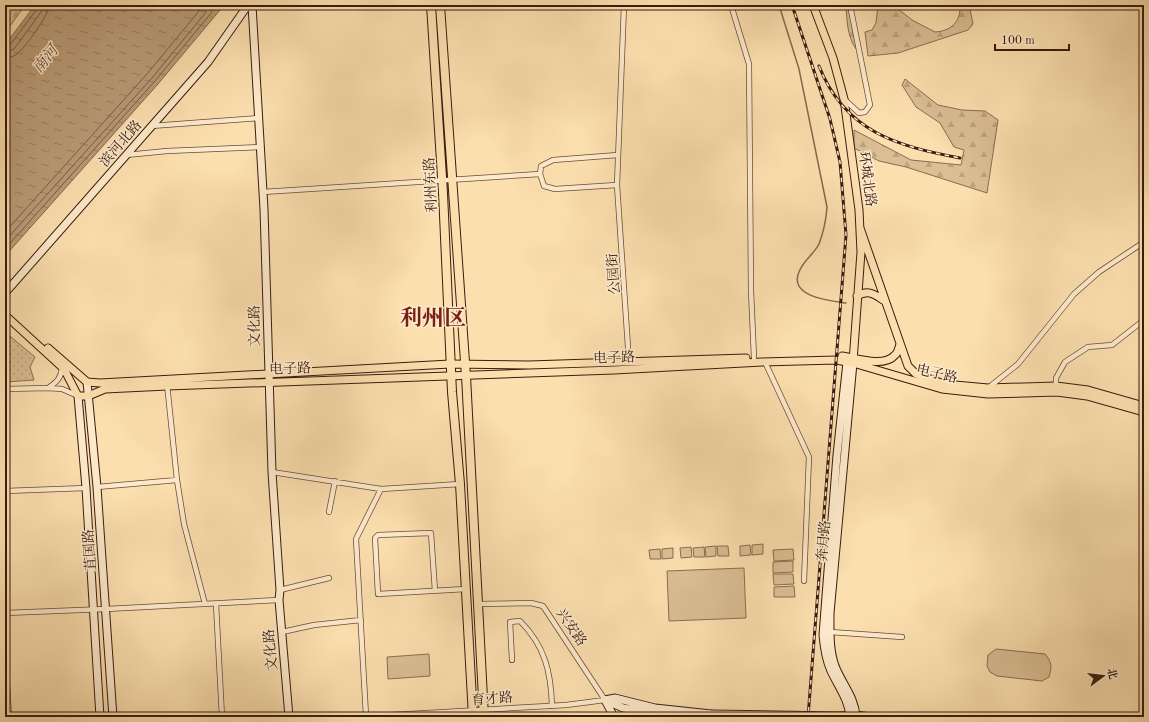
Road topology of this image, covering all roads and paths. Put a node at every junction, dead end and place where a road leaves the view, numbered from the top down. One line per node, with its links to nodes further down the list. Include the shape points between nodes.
1 (248, 5): 11 (street, 滨河北路, via 208,62)
2 (252, 5): 10 (street, 文化路)
3 (431, 5): 16 (highway, 利州东路)
4 (440, 5): 17 (highway, 利州东路)
5 (624, 5): 14 (street)
6 (731, 5): 31 (street, via 749,64)
7 (813, 5): 9 (main road, 环城北路, via 833,58)
8 (850, 5): 9 (street, via 869,107 865,112 859,113)
9 (844, 99): 20 (main road, 环城北路)
10 (259, 118): 11 (street); 12 (street, 文化路)
11 (151, 126): 13 (street, 滨河北路)
12 (261, 147): 13 (street); 19 (street, 文化路)
13 (126, 155): 22 (street, 滨河北路)
14 (618, 155): 15 (street, via 553,160 541,166); 18 (street, 公园街)
15 (540, 174): 17 (street); 18 (street, via 544,186 555,189)
16 (442, 180): 17 (street); 19 (street); 36 (highway, 利州东路)
17 (453, 180): 37 (highway, 利州东路)
18 (617, 185): 34 (street, 公园街)
19 (263, 192): 41 (street, 文化路)
20 (860, 228): 23 (main road, 环城北路, via 861,252); 24 (main road, 电子路)
21 (1144, 242): 46 (street, via 1099,272 1074,294 1018,364)
22 (5, 293)
23 (857, 296): 24 (main road, via 864,292 872,293); 30 (main road, 环城北路)
24 (885, 301): 29 (main road, 电子路)
25 (5, 309): 28 (main road)
26 (5, 315): 28 (main road)
27 (1144, 320): 44 (street, via 1112,345 1088,347 1065,362 1056,378)
28 (40, 343): 38 (main road); 42 (main road)
29 (900, 344): 33 (main road, via 896,355 890,359); 46 (main road, 电子路, via 908,366 916,374 944,384)
30 (854, 347): 32 (main road, 环城北路); 33 (main road)
31 (754, 358): 32 (main road, 电子路, via 836,355); 34 (main road, 电子路)
32 (851, 361): 33 (main road); 35 (main road, 电子路); 51 (main road, 电子路, via 942,389 988,394 1057,392 1087,396); 75 (street, 奔月路); 87 (street, via 837,455 823,635 830,670)
33 (873, 361)
34 (629, 362): 37 (main road, 电子路)
35 (765, 362): 40 (main road, 电子路); 62 (street, via 809,457)
36 (450, 364): 37 (main road, 电子路); 39 (highway, 利州东路); 41 (main road, 电子路)
37 (465, 364): 40 (highway, 利州东路)
38 (62, 368): 45 (street, via 56,383); 48 (main road)
39 (451, 376): 40 (main road, 电子路); 41 (main road, 电子路); 55 (highway, 利州东路)
40 (466, 376): 69 (highway, 利州东路)
41 (269, 378): 43 (main road, 电子路); 52 (street, 文化路)
42 (87, 382): 43 (main road, 电子路); 49 (street, 苴国路)
43 (166, 383): 49 (main road, 电子路, via 105,389); 53 (street)
44 (1056, 386): 46 (main road, 电子路); 50 (main road, 电子路, via 1088,390)
45 (48, 388): 47 (street); 48 (street, via 62,389)
46 (988, 388)
47 (5, 389)
48 (78, 396): 49 (main road, 电子路); 57 (street, 苴国路)
49 (88, 396): 56 (street, 苴国路)
50 (1144, 406)
51 (1144, 414)
52 (272, 472): 54 (street); 64 (street, 文化路)
53 (177, 480): 56 (street); 67 (street, via 184,524)
54 (335, 481): 58 (street); 60 (street)
55 (460, 484): 58 (street); 63 (highway, 利州东路)
56 (97, 487): 71 (street, 苴国路)
57 (86, 488): 59 (street); 70 (street, 苴国路)
58 (381, 489): 73 (street, via 356,538)
59 (5, 491)
60 (329, 512)
61 (329, 578): 64 (street)
62 (804, 581)
63 (466, 589): 65 (street); 80 (highway, 利州东路)
64 (280, 590): 66 (street, 文化路)
65 (435, 590): 65 (street, via 431,533 378,535 375,538 378,594)
66 (279, 600): 68 (street); 74 (street, 文化路)
67 (205, 604): 68 (street); 71 (street)
68 (216, 604): 91 (street)
69 (478, 604): 79 (highway, 利州东路); 81 (street, 兴安路, via 530,603 543,606)
70 (94, 609): 71 (street); 72 (street); 89 (street, 苴国路)
71 (106, 610): 90 (street, 苴国路)
72 (5, 613)
73 (361, 620): 74 (street, via 320,624); 86 (street)
74 (282, 632): 92 (street, 文化路)
75 (830, 632): 76 (street); 87 (street, 奔月路, via 830,647 835,665 854,700)
76 (902, 637)
77 (5, 650): 88 (street)
78 (512, 660): 82 (street, via 510,622 520,621 537,641 546,661 551,680)
79 (482, 685): 80 (main road); 83 (highway, 利州东路)
80 (471, 686): 85 (highway, 利州东路)
81 (605, 700): 82 (street, 育才路); 84 (street, via 622,708); 87 (street, bridge, via 615,698 655,708 711,714); 94 (street, 兴安路)
82 (552, 706): 83 (street, 育才路)
83 (484, 713): 85 (street, 育才路)
84 (647, 713): 95 (street); 96 (street)
85 (472, 714): 86 (street, 育才路)
86 (366, 716): 93 (street, 育才路)
87 (853, 716): 97 (street)
88 (9, 717)
89 (100, 717)
90 (113, 717)
91 (222, 717)
92 (290, 717)
93 (357, 717)
94 (614, 717)
95 (638, 717)
96 (677, 717)
97 (870, 717)

